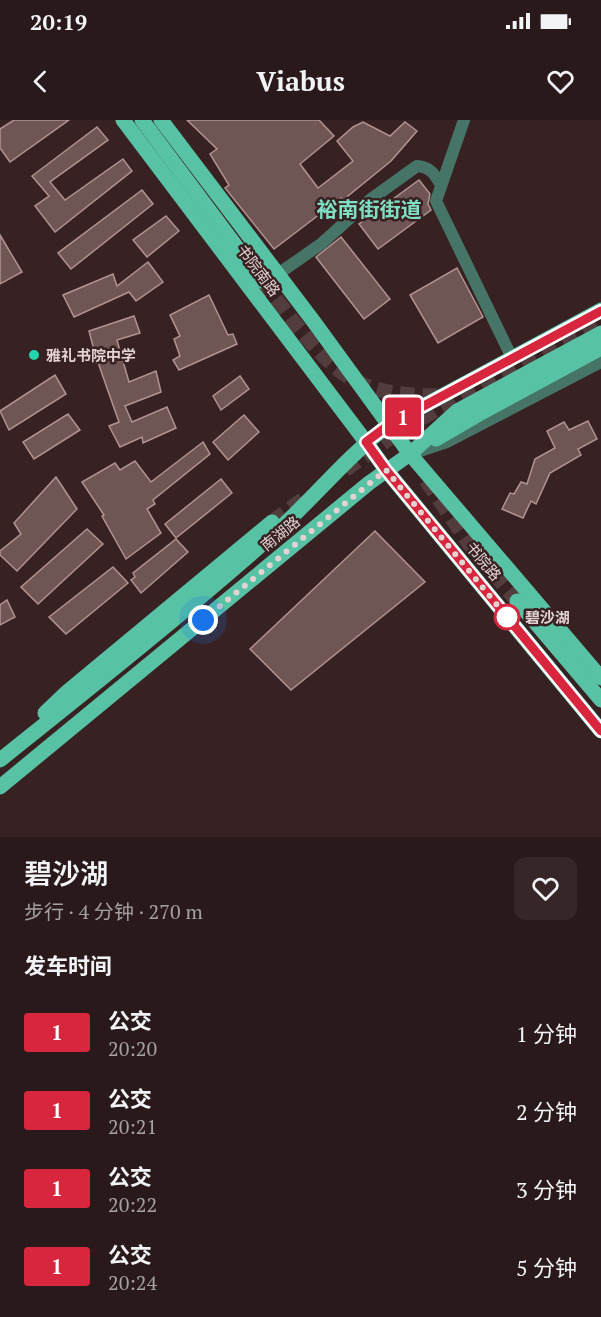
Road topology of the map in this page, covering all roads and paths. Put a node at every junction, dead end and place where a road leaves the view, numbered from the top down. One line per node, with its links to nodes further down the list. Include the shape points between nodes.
1 (123, 120): 14 (main road, 书院南路)
2 (142, 120): 7 (main road)
3 (161, 120): 6 (main road, 书院南路)
4 (464, 120): 5 (street)
5 (441, 185): 6 (street, via 432,171 417,166); 11 (street, via 436,201)
6 (278, 274): 13 (main road, 书院南路)
7 (262, 281)
8 (601, 310): 11 (main road, 南湖路)
9 (601, 333): 15 (main road, 南湖路, via 457,411)
10 (601, 348): 15 (main road)
11 (512, 358): 13 (main road, 南湖路)
12 (601, 362): 15 (street, via 447,442)
13 (390, 424): 14 (main road, 南湖路); 15 (main road, 书院路)
14 (366, 442): 16 (main road, 书院南路); 22 (main road, 南湖路, via 279,530)
15 (410, 454): 16 (main road, 南湖路); 19 (main road, 书院路)
16 (386, 470): 21 (main road, 书院路); 23 (main road, 南湖路)
17 (272, 522): 22 (main road, via 67,692)
18 (517, 601): 20 (main road)
19 (601, 678)
20 (601, 700)
21 (601, 731)
22 (0, 758)
23 (0, 787)

